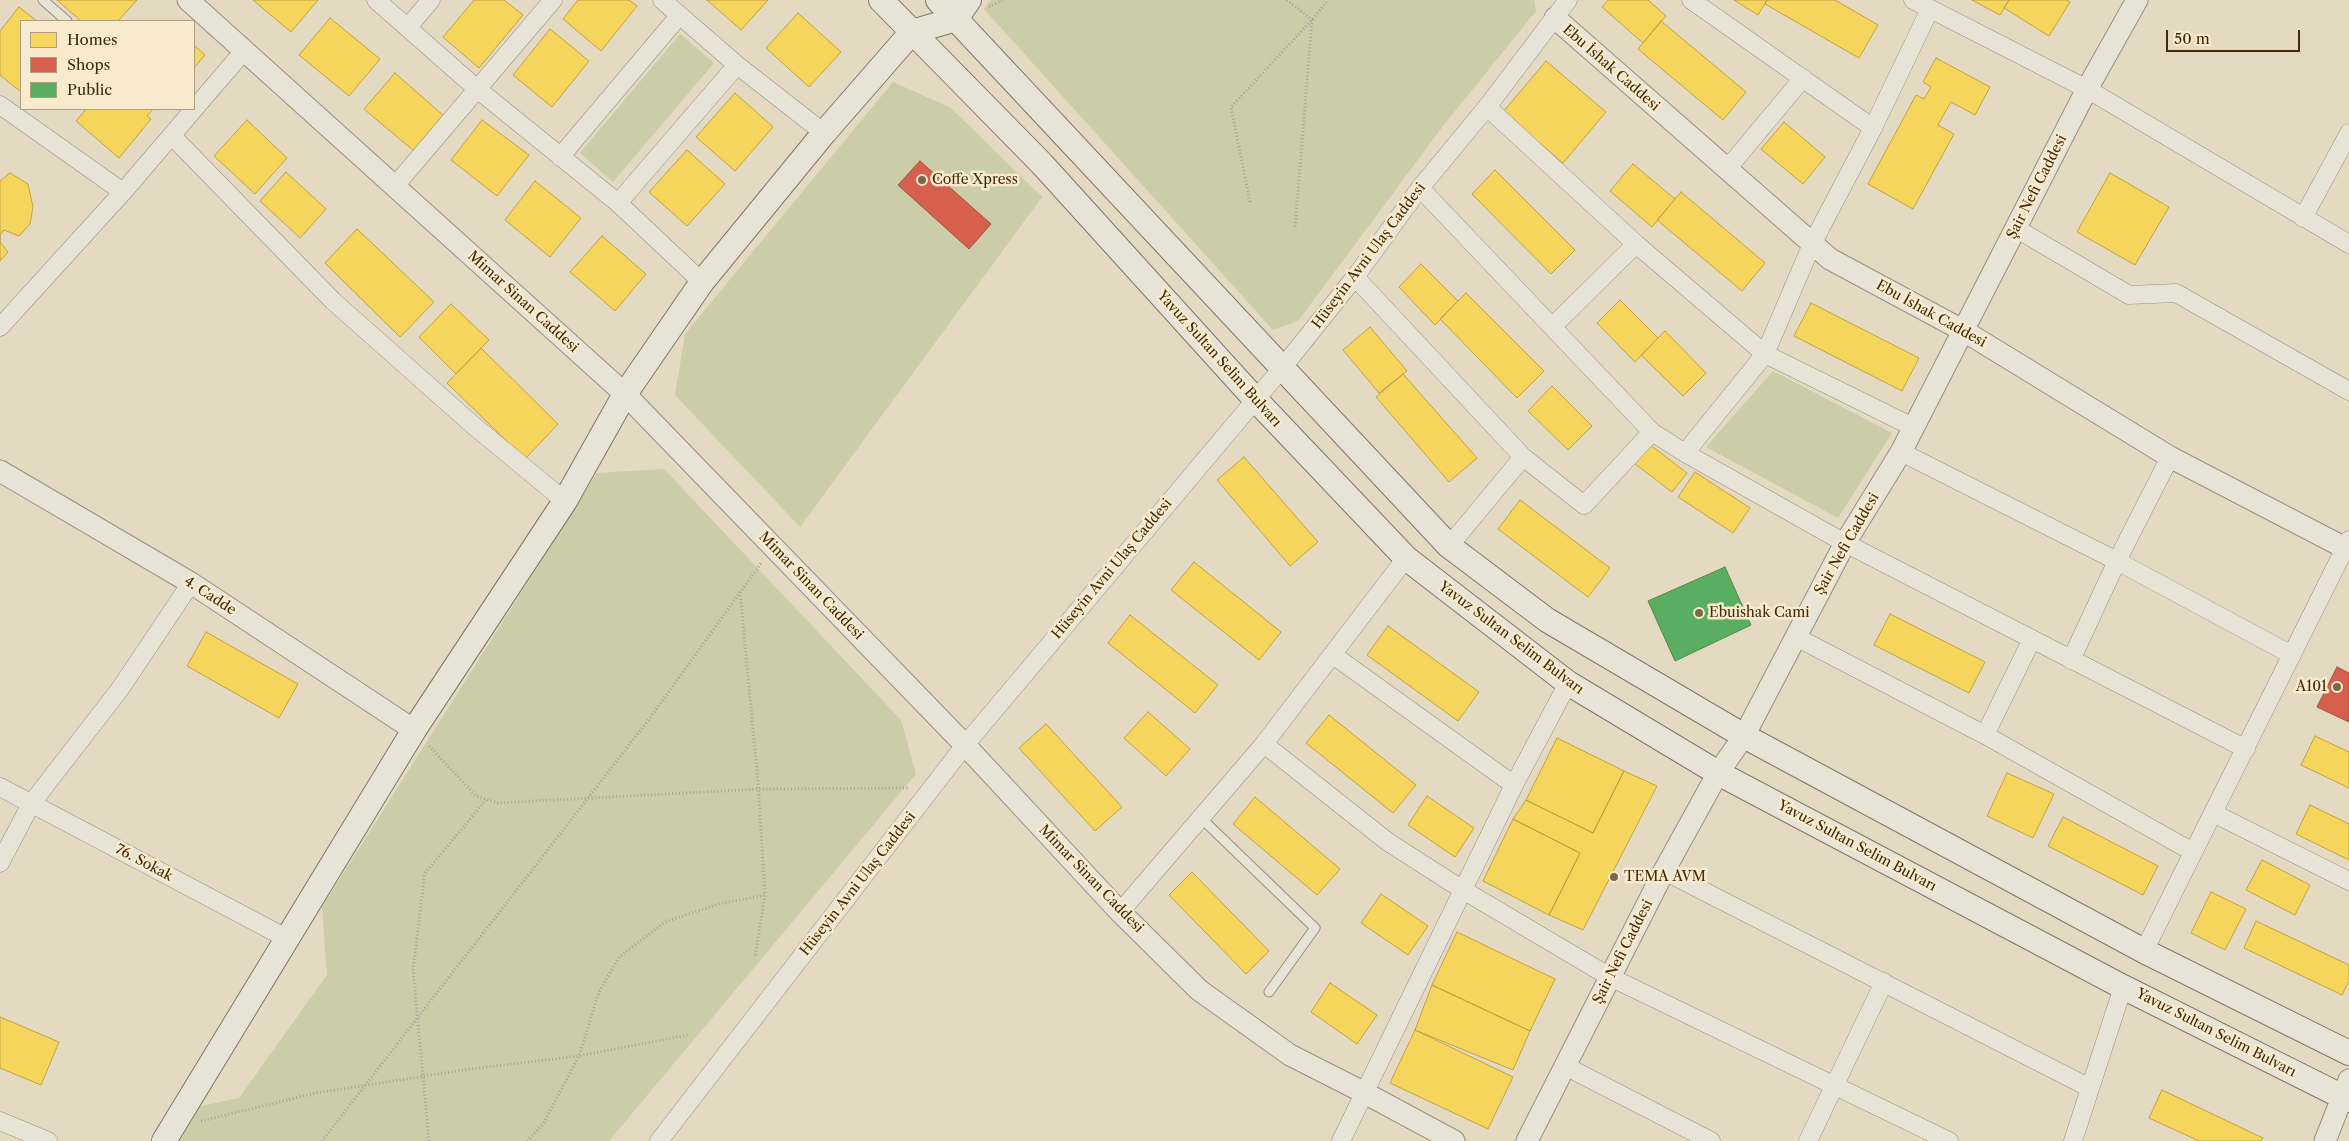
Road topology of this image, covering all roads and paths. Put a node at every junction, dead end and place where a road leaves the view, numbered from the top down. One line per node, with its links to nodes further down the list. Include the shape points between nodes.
1 (43, 0): 20 (lane)
2 (188, 0): 24 (street, Mimar Sinan Caddesi)
3 (376, 0): 22 (street)
4 (431, 0): 22 (street)
5 (553, 0): 27 (street)
6 (662, 0): 18 (street)
7 (881, 0): 23 (main road, Yavuz Sultan Selim Bulvarı)
8 (938, 0): 16 (main road)
9 (1002, 0): 16 (path)
10 (1286, 0): 21 (path)
11 (1328, 0): 21 (path)
12 (1568, 0): 19 (street, Hüseyin Avni Ulaş Caddesi)
13 (1691, 0): 26 (street)
14 (1913, 0): 17 (street)
15 (2137, 0): 28 (street, Şair Nefi Caddesi)
16 (970, 9): 23 (main road); 56 (main road)
17 (1930, 9): 28 (street); 33 (street)
18 (678, 16): 25 (street); 37 (street)
19 (1554, 18): 30 (street, Hüseyin Avni Ulaş Caddesi); 38 (street, Ebu İshak Caddesi)
20 (66, 20)
21 (1312, 20): 42 (path, via 1231,107); 45 (path)
22 (408, 27): 27 (street)
23 (912, 32): 34 (main road); 59 (main road, Yavuz Sultan Selim Bulvarı, via 1042,164)
24 (243, 52): 31 (street); 39 (street, Mimar Sinan Caddesi)
25 (737, 65): 34 (street); 43 (street)
26 (1804, 78): 33 (street); 38 (street)
27 (476, 88): 37 (street); 39 (street)
28 (2087, 89): 44 (street); 46 (street, Şair Nefi Caddesi)
29 (0, 105): 41 (street)
30 (1487, 107): 40 (street, Hüseyin Avni Ulaş Caddesi); 47 (street)
31 (195, 109)
32 (194, 110): 36 (street)
33 (1874, 128): 48 (street)
34 (824, 133): 51 (main road)
35 (2349, 133): 44 (street)
36 (172, 136): 41 (street); 67 (street, via 333,301 474,426)
37 (560, 157): 43 (street)
38 (1727, 169): 48 (street, Ebu İshak Caddesi)
39 (394, 187): 58 (street, Mimar Sinan Caddesi)
40 (1420, 188): 50 (street, Hüseyin Avni Ulaş Caddesi); 53 (street)
41 (123, 192): 52 (street)
42 (1250, 202)
43 (618, 203): 51 (street)
44 (2303, 218): 49 (street)
45 (1295, 228)
46 (2017, 229): 54 (street, Şair Nefi Caddesi); 57 (street, via 2129,295 2176,294)
47 (1636, 244): 53 (street); 55 (street)
48 (1812, 244): 54 (street, Ebu İshak Caddesi, via 1830,259); 55 (street)
49 (2349, 244)
50 (1355, 277): 56 (street, Hüseyin Avni Ulaş Caddesi); 64 (street)
51 (702, 282): 58 (main road)
52 (0, 327)
53 (1552, 327): 61 (street)
54 (1964, 331): 60 (street, Şair Nefi Caddesi); 65 (street, Ebu İshak Caddesi)
55 (1765, 354): 60 (street); 63 (street)
56 (1283, 366): 59 (street, Hüseyin Avni Ulaş Caddesi); 69 (main road)
57 (2349, 391)
58 (625, 394): 67 (main road); 71 (street, Mimar Sinan Caddesi)
59 (1255, 399): 72 (main road, Yavuz Sultan Selim Bulvarı); 86 (street, Hüseyin Avni Ulaş Caddesi)
60 (1913, 428): 62 (street, Şair Nefi Caddesi)
61 (1652, 432): 63 (street); 64 (street, via 1584,505)
62 (1901, 452): 68 (street, Şair Nefi Caddesi); 73 (street)
63 (1685, 453): 68 (street)
64 (1523, 457): 69 (street)
65 (2170, 457): 70 (street, Ebu İshak Caddesi); 73 (street)
66 (0, 471): 74 (street, 4. Cadde)
67 (566, 501): 82 (main road)
68 (1845, 543): 76 (street, Şair Nefi Caddesi); 77 (street)
69 (1449, 546): 84 (main road, via 1547,620)
70 (2348, 546): 79 (street)
71 (773, 547): 75 (path); 86 (street, Mimar Sinan Caddesi)
72 (1406, 558): 78 (street); 81 (main road, Yavuz Sultan Selim Bulvarı)
73 (2116, 561): 79 (street); 80 (street)
74 (191, 583): 82 (street, 4. Cadde); 95 (street, via 120,689)
75 (740, 591): 92 (path); 93 (path, via 650,718)
76 (1796, 637): 83 (street); 84 (street, Şair Nefi Caddesi)
77 (2032, 639): 80 (street); 83 (street)
78 (1333, 655): 85 (street); 89 (street)
79 (2292, 655): 87 (street)
80 (2071, 660): 87 (street)
81 (1568, 683): 88 (main road, Yavuz Sultan Selim Bulvarı); 89 (street)
82 (414, 730): 94 (path, via 476,796); 105 (main road)
83 (1985, 735): 98 (street)
84 (1744, 736): 88 (street, Şair Nefi Caddesi); 106 (main road)
85 (1264, 744): 97 (street); 102 (street, via 1388,842)
86 (965, 746): 91 (street, Hüseyin Avni Ulaş Caddesi); 104 (street, Mimar Sinan Caddesi)
87 (2246, 749): 96 (street)
88 (1718, 773): 100 (street, Şair Nefi Caddesi); 110 (main road, Yavuz Sultan Selim Bulvarı)
89 (1514, 786): 102 (street)
90 (0, 787): 95 (street, 76. Sokak)
91 (932, 788): 92 (path); 129 (street, Hüseyin Avni Ulaş Caddesi)
92 (759, 789): 93 (path); 103 (path)
93 (588, 798): 94 (path, via 498,804); 112 (path)
94 (486, 800): 112 (path, via 425,873 413,968)
95 (31, 804): 99 (street); 105 (street, 76. Sokak)
96 (2213, 813): 98 (street); 101 (street)
97 (1202, 819): 104 (street); 111 (lane, via 1316,928)
98 (2193, 852): 106 (street)
99 (0, 863)
100 (1664, 871): 108 (street, Şair Nefi Caddesi); 109 (street)
101 (2349, 881)
102 (1463, 890): 108 (street); 121 (street)
103 (765, 895): 107 (path); 115 (path, via 719,904 665,922 619,957 600,992)
104 (1120, 912): 121 (street, Mimar Sinan Caddesi, via 1199,990 1290,1056)
105 (288, 939): 124 (main road)
106 (2144, 951): 114 (main road)
107 (755, 958)
108 (1610, 977): 116 (street, Şair Nefi Caddesi); 118 (street)
109 (1884, 982): 118 (street); 120 (street)
110 (2123, 987): 120 (street); 122 (main road, Yavuz Sultan Selim Bulvarı)
111 (1269, 992)
112 (419, 1016): 117 (path); 119 (path)
113 (688, 1035): 115 (path)
114 (2349, 1053)
115 (579, 1056): 117 (path); 128 (path, via 543,1124)
116 (1565, 1066): 132 (street, Şair Nefi Caddesi); 133 (street)
117 (423, 1077): 119 (path); 127 (path)
118 (1834, 1084): 134 (street); 135 (street)
119 (364, 1087): 124 (path, via 316,1093); 126 (path)
120 (2090, 1088): 136 (street)
121 (1363, 1092): 130 (street); 131 (street, Mimar Sinan Caddesi)
122 (2346, 1092): 137 (street)
123 (0, 1121): 125 (street)
124 (168, 1134)
125 (48, 1141)
126 (322, 1141)
127 (429, 1141)
128 (527, 1141)
129 (659, 1141)
130 (1341, 1141)
131 (1454, 1141)
132 (1527, 1141)
133 (1711, 1141)
134 (1808, 1141)
135 (1949, 1141)
136 (2073, 1141)
137 (2325, 1141)

